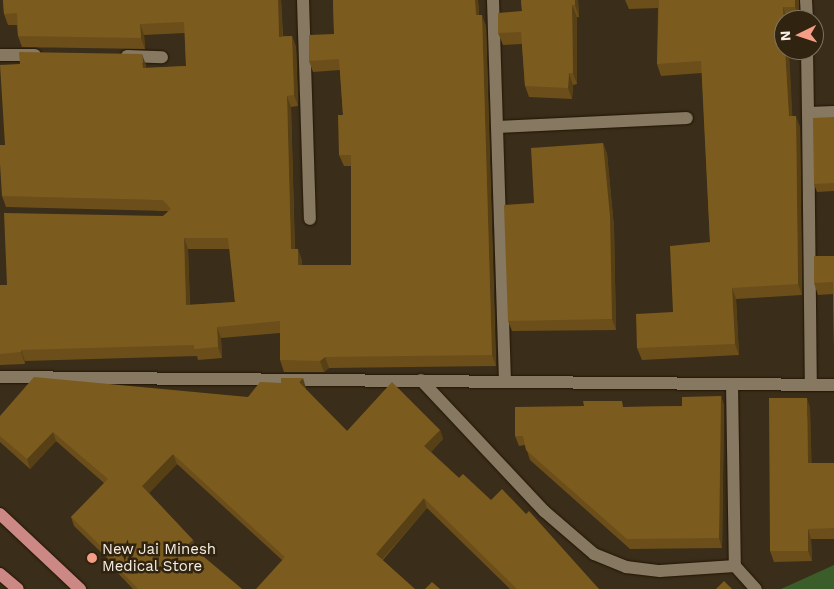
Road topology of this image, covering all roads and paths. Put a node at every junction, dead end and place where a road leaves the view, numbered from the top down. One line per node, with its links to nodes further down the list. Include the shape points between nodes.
1 (304, 0): 12 (street)
2 (493, 0): 11 (street)
3 (0, 55): 4 (street)
4 (48, 56)
5 (114, 56): 6 (street)
6 (162, 56)
7 (807, 60): 9 (street)
8 (834, 112): 9 (street)
9 (808, 113): 17 (street)
10 (687, 118): 11 (street)
11 (498, 127): 15 (street)
12 (310, 219)
13 (0, 377): 14 (street)
14 (421, 380): 15 (street); 20 (street, via 544,512 594,554 626,567 660,572)
15 (505, 380): 16 (street)
16 (732, 384): 17 (street); 20 (street)
17 (811, 385): 18 (street)
18 (834, 385)
19 (0, 514): 23 (main road)
20 (734, 566): 24 (street)
21 (0, 574): 22 (main road)
22 (18, 589)
23 (80, 589)
24 (756, 589)

